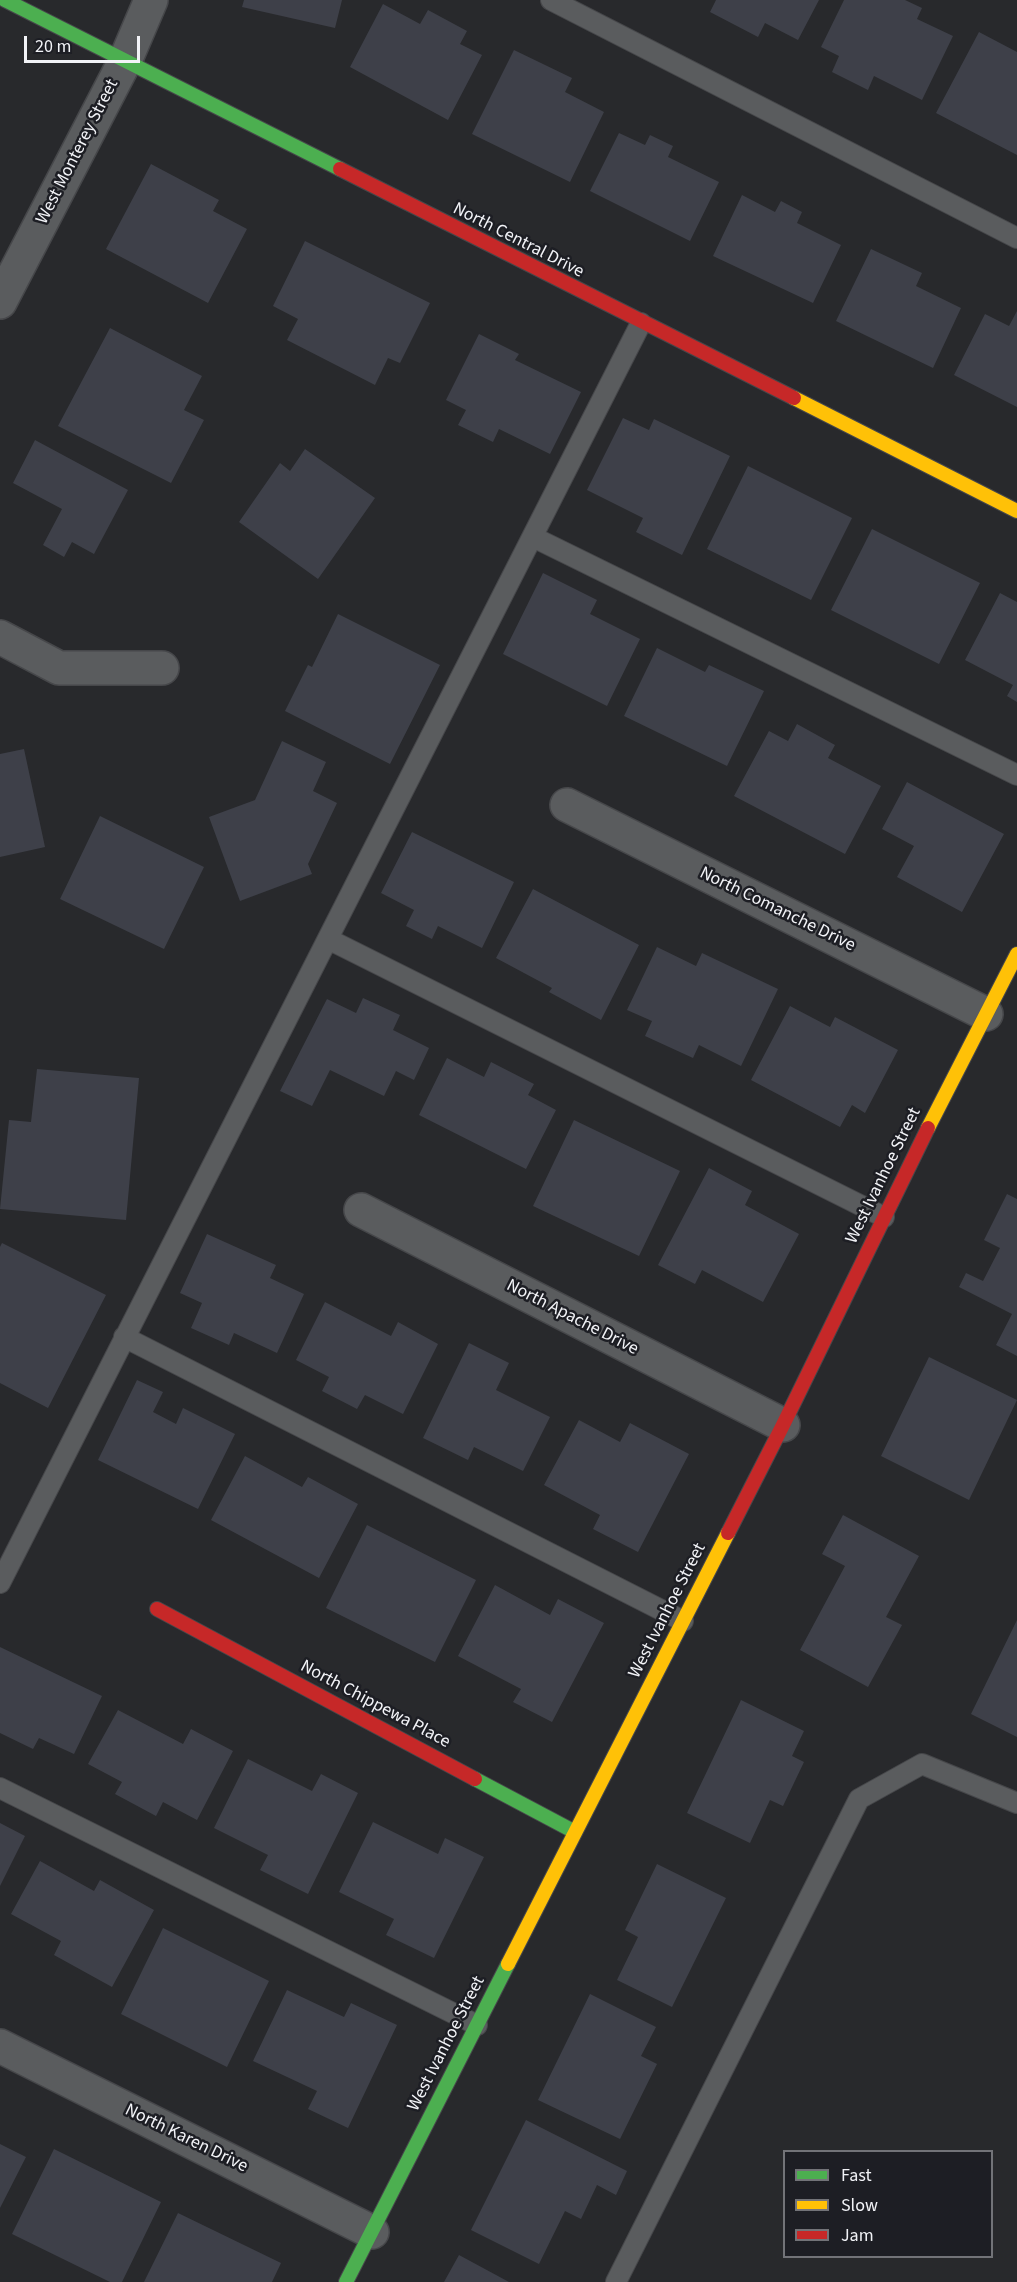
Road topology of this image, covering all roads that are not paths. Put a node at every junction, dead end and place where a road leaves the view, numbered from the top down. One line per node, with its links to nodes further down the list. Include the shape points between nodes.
1 (5, 0): 4 (street, North Central Drive)
2 (151, 0): 4 (street, West Monterey Street)
3 (551, 0): 5 (lane)
4 (125, 61): 6 (street, West Monterey Street); 7 (street, North Central Drive)
5 (1017, 238)
6 (0, 302)
7 (641, 323): 8 (street, North Central Drive); 9 (lane)
8 (1017, 511)
9 (533, 537): 12 (lane); 14 (lane)
10 (0, 637): 11 (street, via 59,668)
11 (162, 668)
12 (1017, 775)
13 (567, 805): 16 (street, North Comanche Drive)
14 (328, 939): 18 (lane); 19 (lane)
15 (1017, 954): 16 (street, West Ivanhoe Street)
16 (986, 1014): 18 (street, West Ivanhoe Street)
17 (361, 1210): 20 (street, North Apache Drive)
18 (884, 1217): 20 (street, West Ivanhoe Street)
19 (124, 1337): 21 (lane); 23 (lane)
20 (783, 1425): 23 (street, West Ivanhoe Street)
21 (0, 1582)
22 (157, 1609): 26 (street, North Chippewa Place)
23 (683, 1621): 26 (street, West Ivanhoe Street)
24 (0, 1788): 27 (lane)
25 (1017, 1803): 31 (lane, via 922,1764 859,1799)
26 (575, 1832): 27 (street, West Ivanhoe Street)
27 (477, 2025): 29 (street, West Ivanhoe Street)
28 (0, 2046): 29 (street, North Karen Drive)
29 (372, 2232): 30 (street, West Ivanhoe Street)
30 (346, 2282)
31 (616, 2282)

